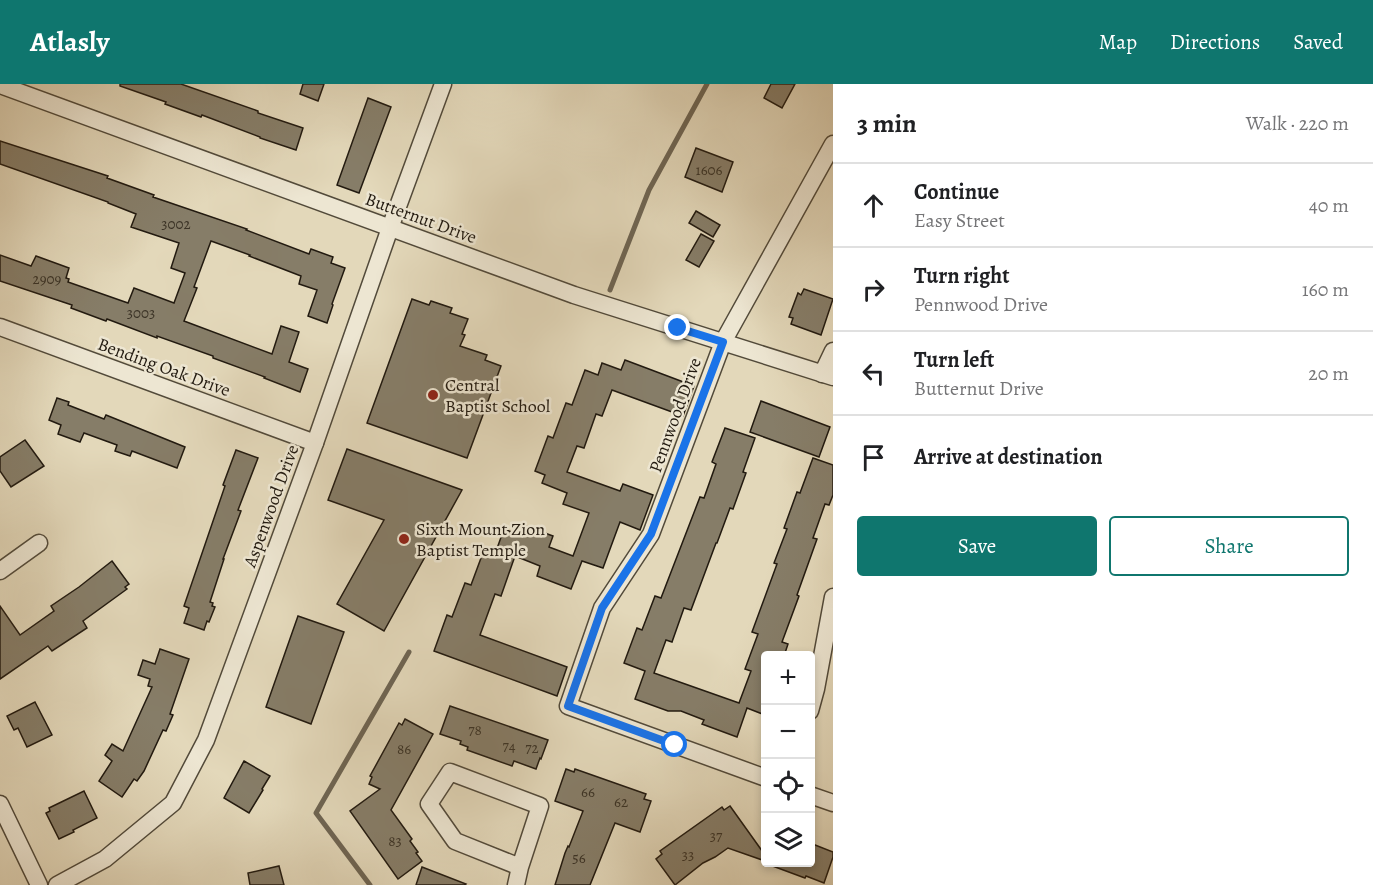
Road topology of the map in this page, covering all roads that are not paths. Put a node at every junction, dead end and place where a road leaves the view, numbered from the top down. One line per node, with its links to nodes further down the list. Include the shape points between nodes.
1 (443, 84): 4 (street, Aspenwood Drive)
2 (0, 85): 4 (street, Butternut Drive)
3 (833, 144): 6 (street, Pennwood Drive)
4 (390, 228): 6 (street, Butternut Drive, via 574,295); 9 (street, Aspenwood Drive)
5 (0, 327): 9 (street, Bending Oak Drive)
6 (723, 342): 8 (street, Butternut Drive); 14 (street, Pennwood Drive, via 651,534 602,608 568,706)
7 (833, 351): 8 (street)
8 (827, 375)
9 (315, 443): 20 (street, Aspenwood Drive, via 207,740 173,803 105,859)
10 (39, 543): 11 (street)
11 (0, 571)
12 (833, 597): 13 (street)
13 (812, 705)
14 (761, 777)
15 (815, 797): 16 (street)
16 (833, 803)
17 (0, 804): 19 (street)
18 (520, 867): 18 (street, via 540,806 450,772 429,804 455,841); 21 (street)
19 (39, 885)
20 (57, 885)
21 (516, 885)

